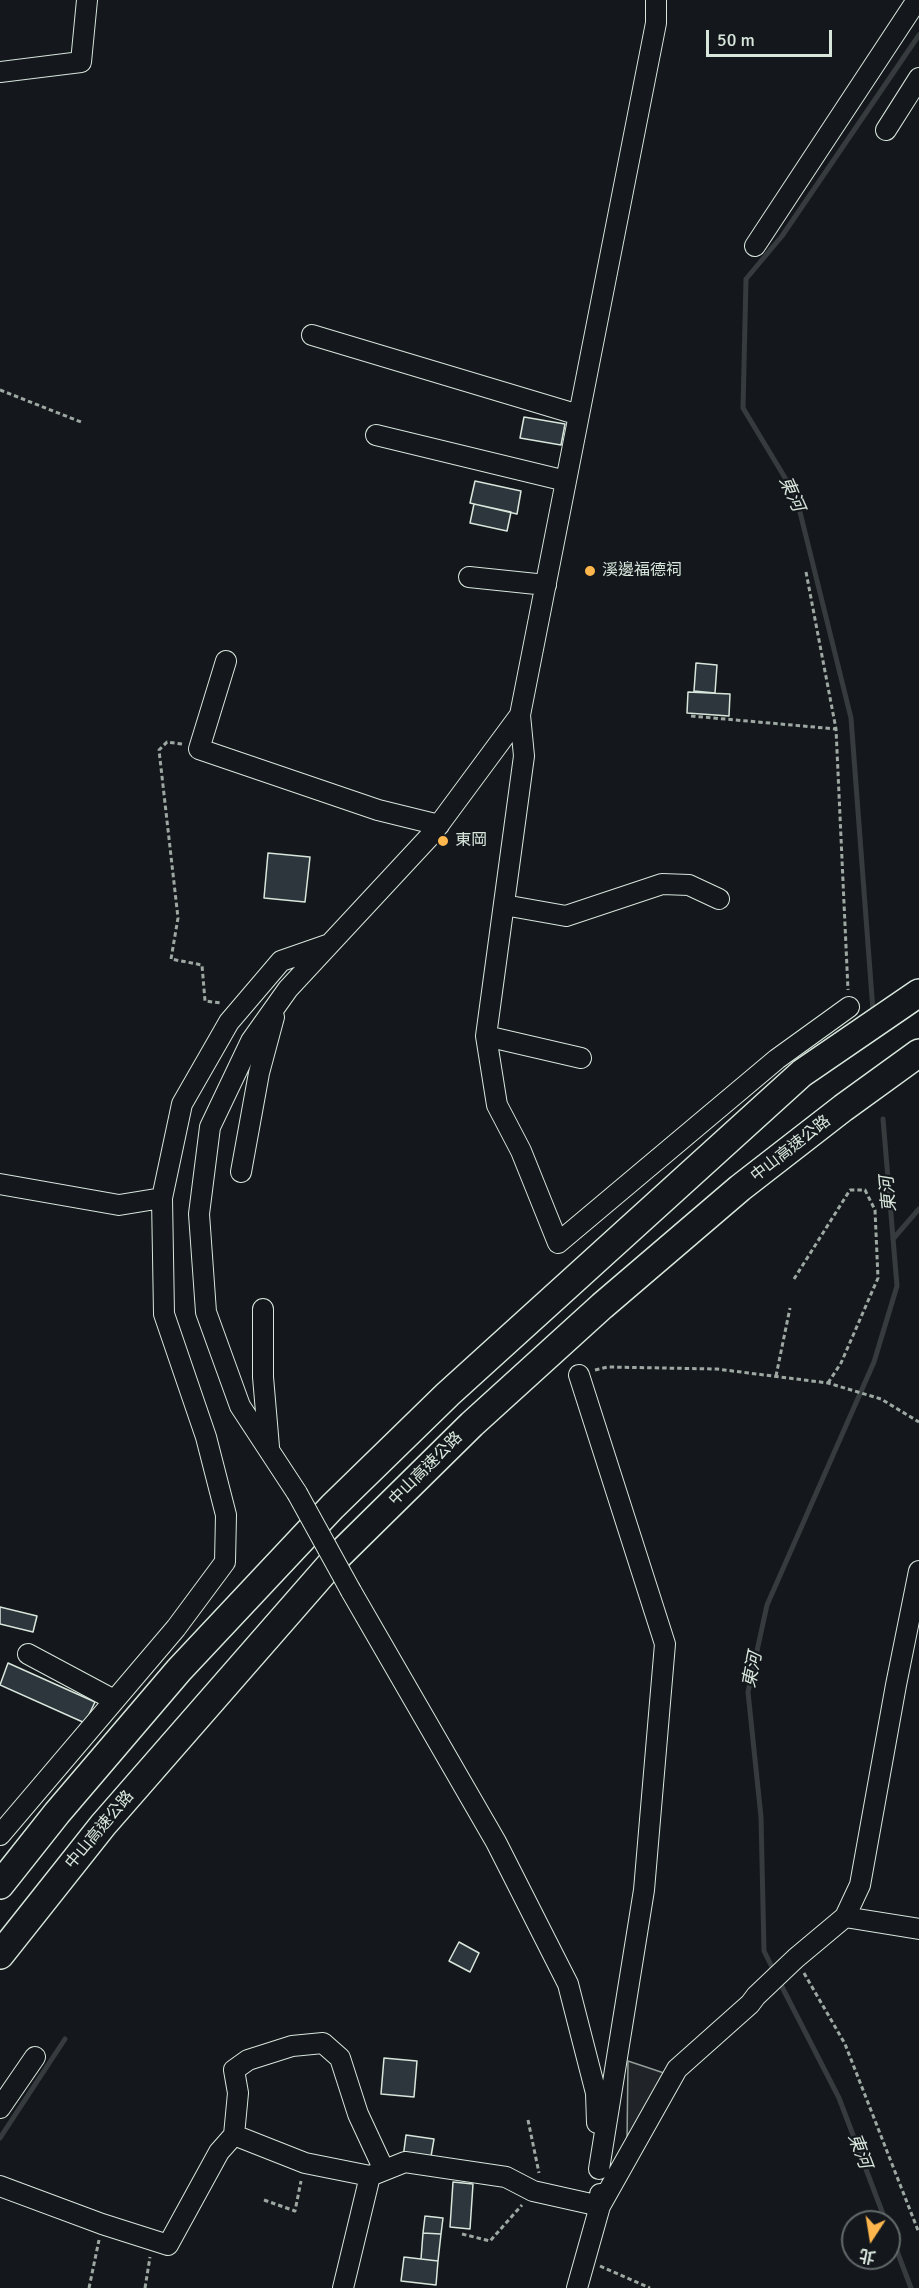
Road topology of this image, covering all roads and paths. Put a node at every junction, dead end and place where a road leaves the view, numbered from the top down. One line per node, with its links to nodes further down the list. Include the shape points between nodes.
1 (87, 0): 4 (street, via 81,62)
2 (656, 0): 10 (street, via 656,23)
3 (917, 0): 7 (street)
4 (0, 72)
5 (919, 78): 6 (street)
6 (886, 130)
7 (755, 246)
8 (312, 335): 10 (street)
9 (0, 390): 11 (path)
10 (579, 415): 13 (street)
11 (81, 422)
12 (376, 435): 13 (street)
13 (566, 480): 16 (street)
14 (806, 572): 20 (path)
15 (469, 577): 16 (street)
16 (546, 585): 18 (street)
17 (226, 661): 21 (street)
18 (520, 715): 22 (street); 24 (street, via 524,756)
19 (691, 716): 20 (path)
20 (836, 729): 29 (path)
21 (199, 749): 22 (street, via 378,810); 28 (path, via 167,742 159,750 178,918 171,959 202,965 205,1001)
22 (439, 825): 25 (street)
23 (719, 899): 24 (street, via 689,885 662,884 566,916)
24 (504, 905): 30 (street)
25 (330, 944): 27 (street); 28 (street, via 281,961)
26 (919, 993): 48 (highway, via 802,1073 448,1394 332,1507 179,1670)
27 (278, 1003): 33 (street, via 259,1073); 43 (street, via 251,1041 210,1127 199,1214 206,1312 240,1406)
28 (243, 1006): 35 (street, via 229,1022 182,1104)
29 (849, 1007): 30 (street, via 777,1059 558,1244 521,1151 497,1105)
30 (486, 1036): 32 (street)
31 (919, 1053): 51 (highway, 中山高速公路, via 740,1188 602,1306 472,1424 345,1548 103,1825)
32 (581, 1058)
33 (241, 1172)
34 (0, 1184): 35 (street, via 119,1205)
35 (162, 1198): 46 (street, via 164,1314 206,1437 226,1515 225,1562 176,1628)
36 (794, 1280): 41 (path, via 850,1190 865,1190 875,1210 878,1278 841,1363)
37 (790, 1308): 40 (path)
38 (263, 1309): 43 (street, via 263,1377)
39 (579, 1375): 40 (path, via 608,1367 717,1369); 57 (street, via 665,1644 644,1890)
40 (776, 1376): 41 (path)
41 (828, 1383): 42 (path, via 881,1399)
42 (919, 1422)
43 (270, 1450): 57 (street, bridge, via 496,1842 568,1984 596,2093)
44 (919, 1571): 49 (street, via 860,1885)
45 (28, 1654): 46 (street)
46 (114, 1700): 47 (street)
47 (0, 1835)
48 (0, 1885)
49 (845, 1917): 50 (street); 52 (street)
50 (919, 1929)
51 (0, 1955)
52 (796, 1958): 61 (street, via 677,2069); 63 (path, via 845,2044)
53 (35, 2056): 54 (street)
54 (0, 2108)
55 (234, 2135): 56 (street); 58 (street, via 238,2093 234,2070 248,2060 292,2046 323,2043 340,2058); 64 (street, via 219,2152 168,2245)
56 (305, 2163): 58 (street); 60 (path, via 295,2211)
57 (599, 2169): 61 (street)
58 (377, 2173): 61 (street, via 405,2162 506,2177 533,2191); 68 (street)
59 (0, 2186): 62 (street)
60 (264, 2200)
61 (600, 2206): 65 (street)
62 (102, 2224): 64 (street); 66 (path)
63 (919, 2233)
64 (153, 2240): 67 (path)
65 (585, 2259): 69 (street); 70 (path)
66 (89, 2288)
67 (145, 2288)
68 (343, 2288)
69 (577, 2288)
70 (650, 2288)

